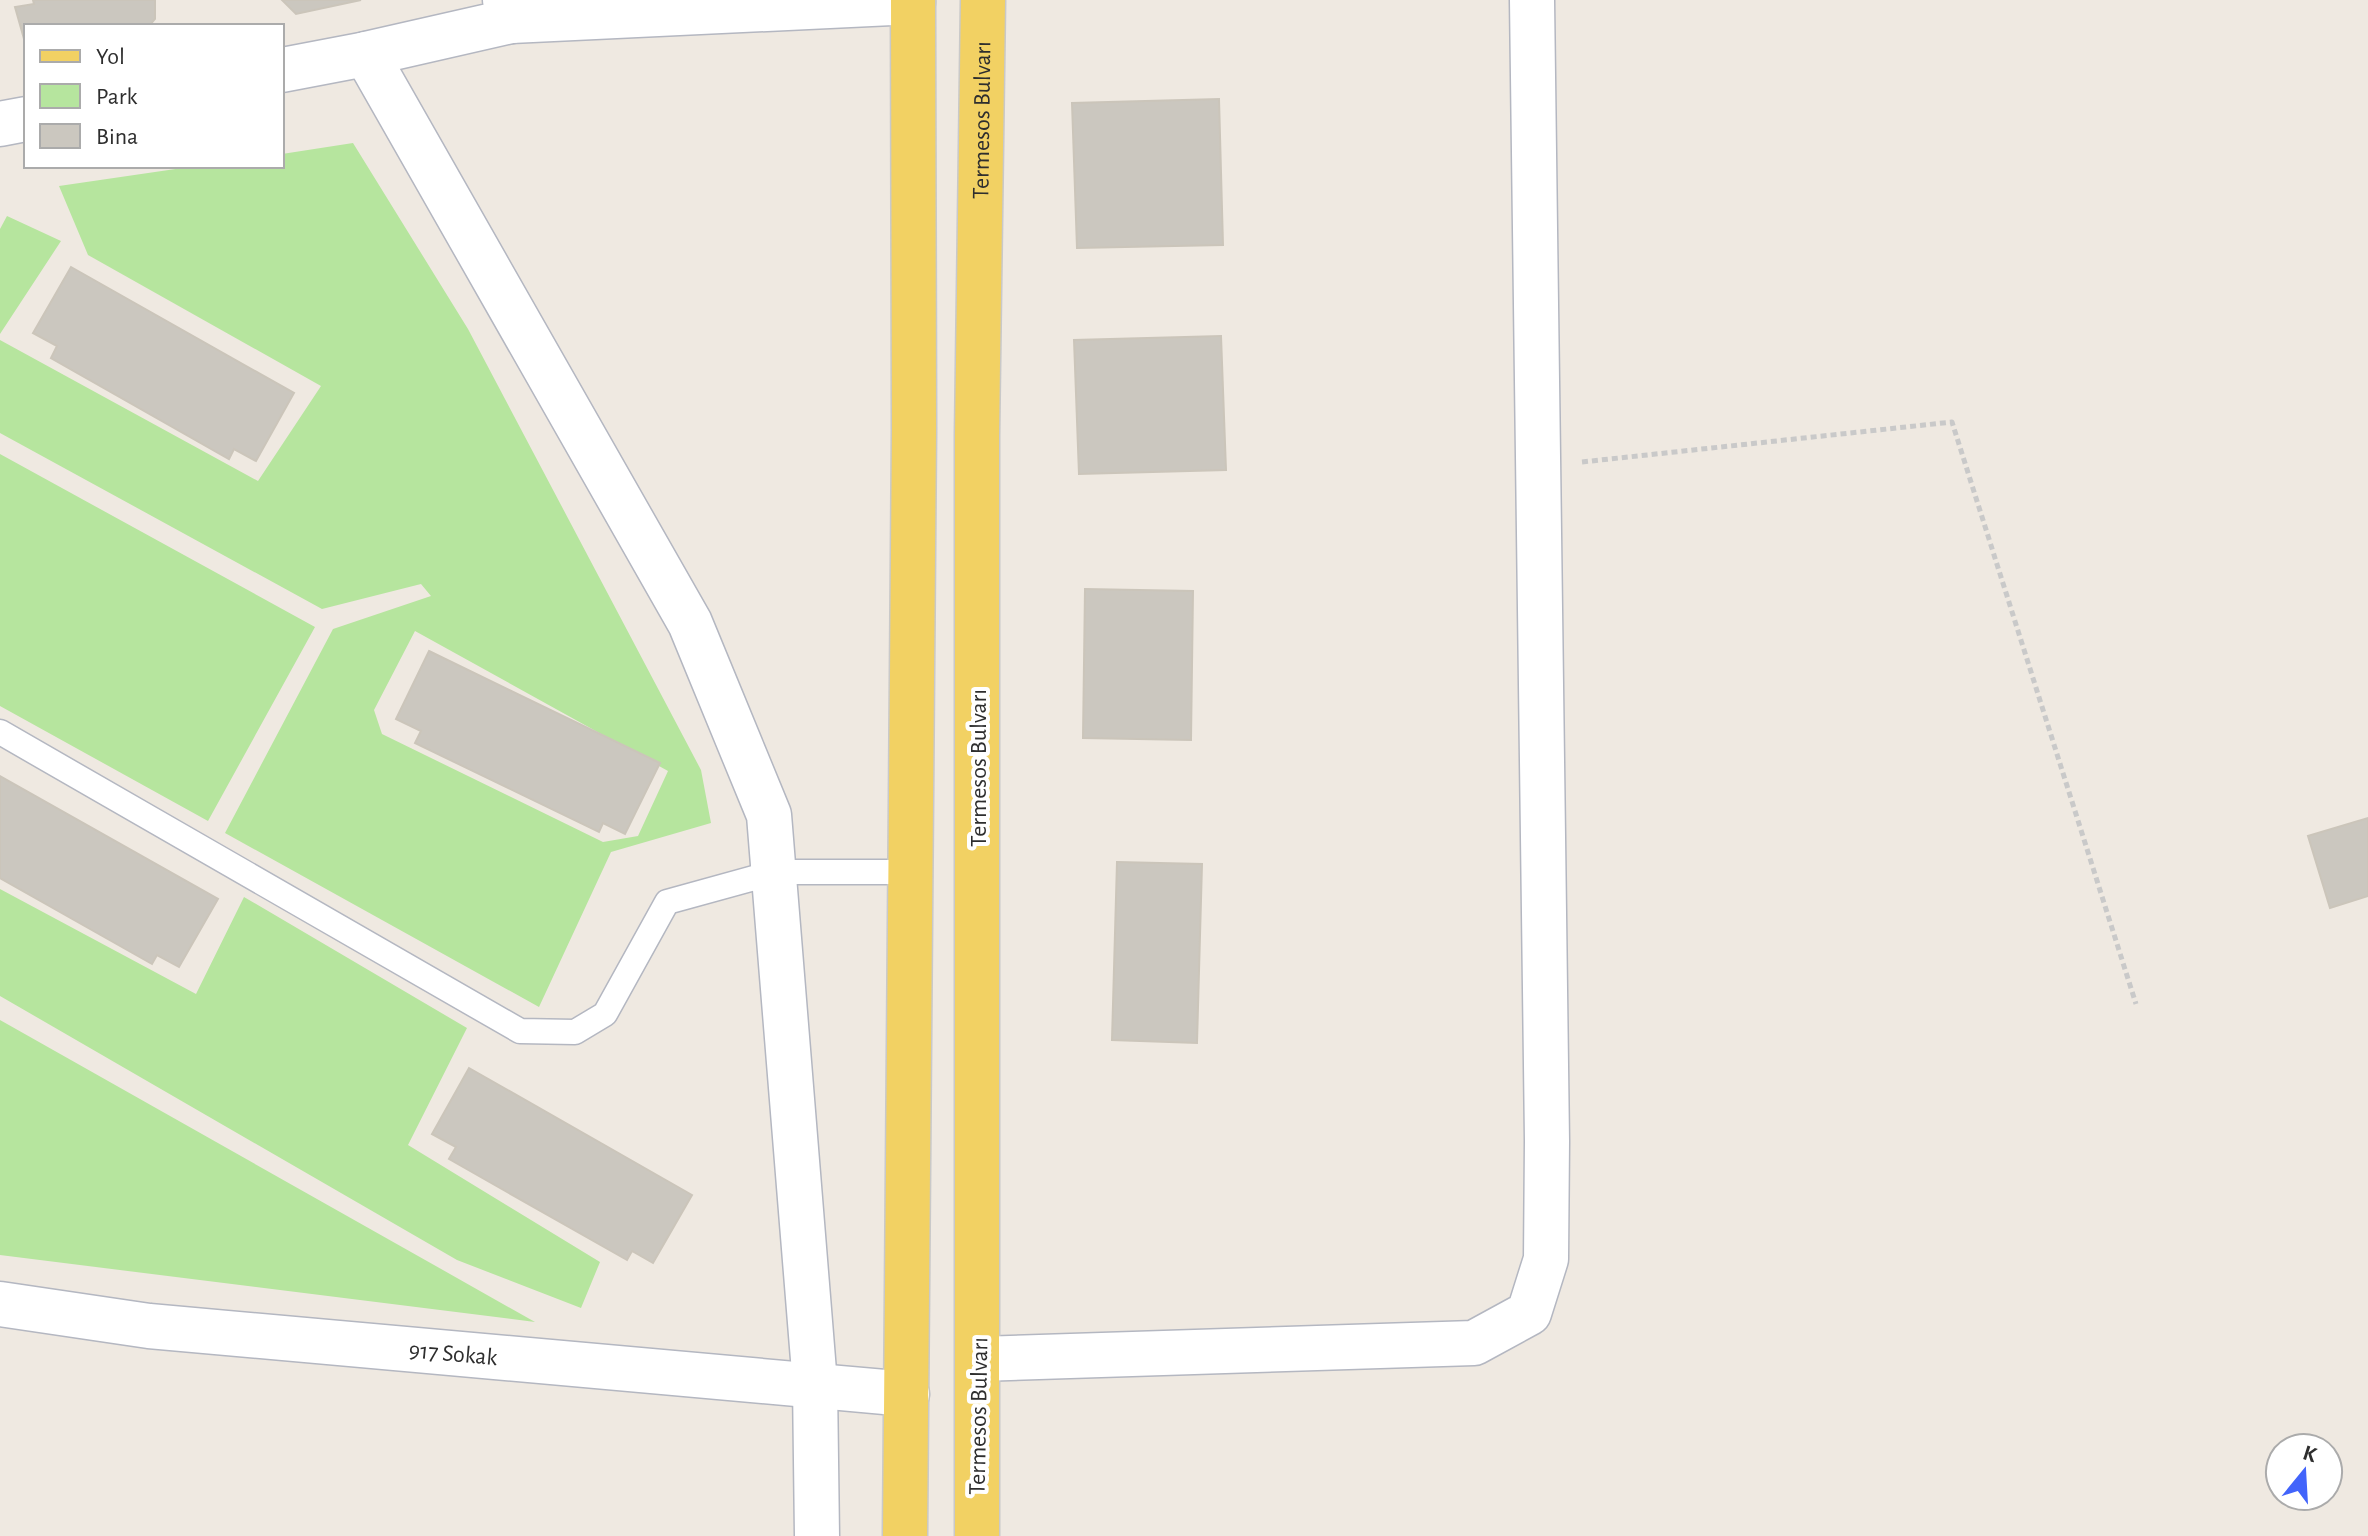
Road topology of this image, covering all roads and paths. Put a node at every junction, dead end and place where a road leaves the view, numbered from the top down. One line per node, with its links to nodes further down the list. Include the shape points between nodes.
1 (983, 0): 15 (main road, Termesos Bulvarı, via 977,435)
2 (1532, 0): 9 (street)
3 (913, 1): 4 (street); 12 (main road)
4 (508, 10): 5 (street)
5 (366, 54): 6 (street); 11 (street, via 690,623 769,815)
6 (284, 70)
7 (24, 119): 8 (street)
8 (0, 124)
9 (1537, 467): 13 (path, via 1952,422); 15 (street, via 1547,1156 1546,1259 1529,1313 1474,1343)
10 (0, 732): 11 (lane, via 520,1031 575,1032 605,1014 667,902)
11 (776, 872): 12 (lane); 16 (street)
12 (912, 872): 17 (main road)
13 (2136, 1004)
14 (0, 1304): 16 (street, 917 Sokak, via 149,1326)
15 (979, 1359): 20 (main road, Termesos Bulvarı)
16 (815, 1384): 17 (street, 917 Sokak); 18 (street)
17 (907, 1394): 19 (main road)
18 (817, 1536)
19 (905, 1536)
20 (977, 1536)

